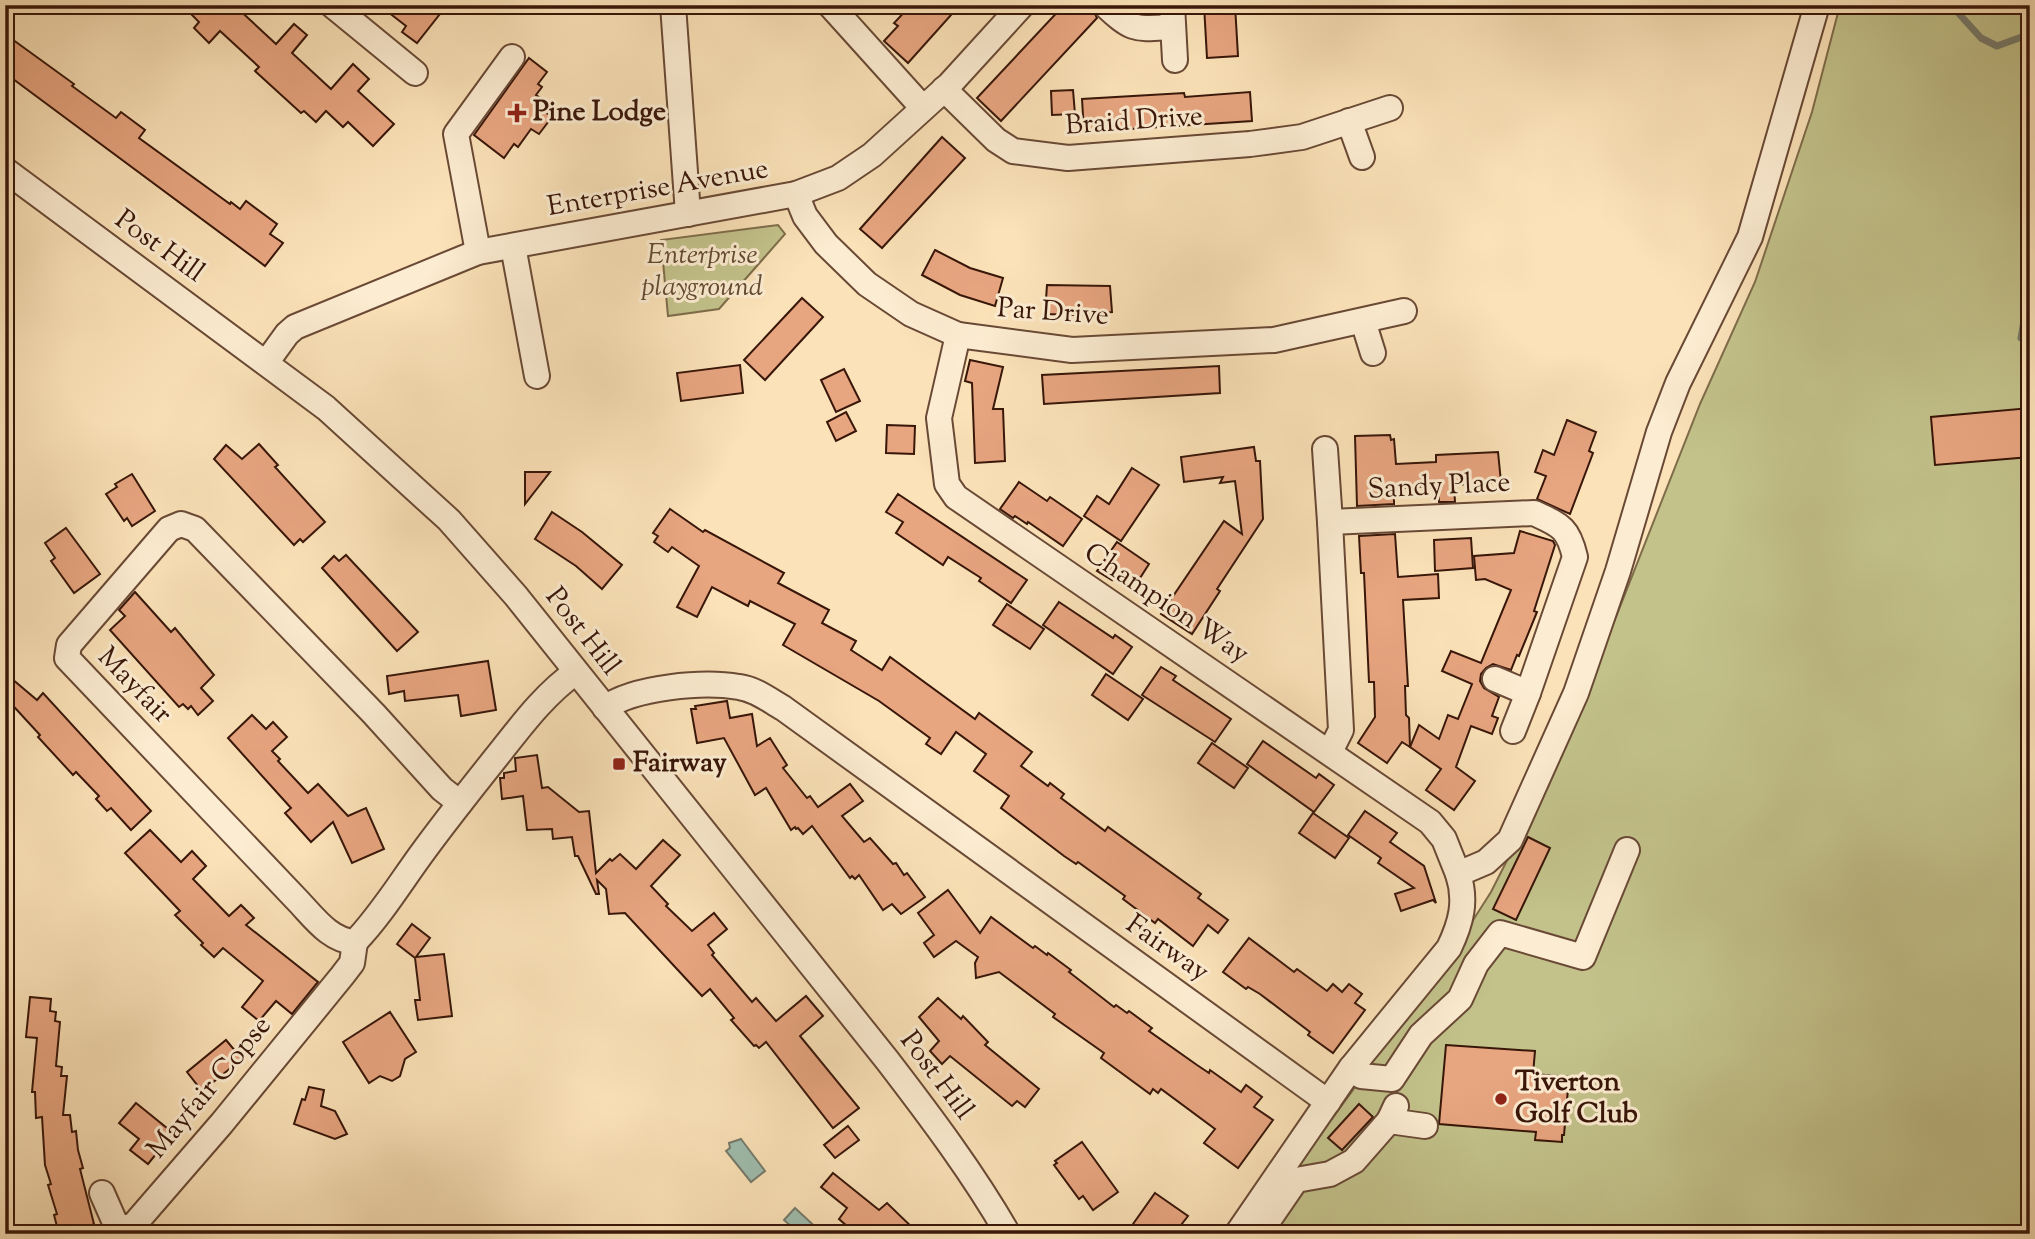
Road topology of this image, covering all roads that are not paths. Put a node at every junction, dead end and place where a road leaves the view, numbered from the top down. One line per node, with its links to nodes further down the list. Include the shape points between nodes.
1 (332, 5): 10 (street, via 376,54)
2 (673, 5): 18 (street)
3 (830, 5): 12 (street)
4 (1022, 5): 11 (street, Enterprise Avenue)
5 (1105, 5): 7 (street, via 1129,27 1140,29)
6 (1817, 5): 37 (street, via 1750,237 1678,383 1576,693 1510,840 1486,862)
7 (1172, 16): 9 (street)
8 (512, 57): 20 (street, via 456,134)
9 (1175, 60)
10 (415, 73)
11 (944, 89): 12 (street, Enterprise Avenue); 14 (street, Braid Drive, via 1013,151 1068,158 1250,144 1302,136)
12 (922, 107): 17 (street, Enterprise Avenue, via 872,155 838,178)
13 (1390, 108): 14 (street, Braid Drive)
14 (1349, 121): 15 (street)
15 (1362, 158)
16 (5, 170): 25 (street, Post Hill)
17 (796, 194): 18 (street, Enterprise Avenue); 23 (street, Par Drive, via 805,216 826,244 867,284 911,314)
18 (688, 215): 19 (street, Enterprise Avenue)
19 (513, 246): 20 (street, Enterprise Avenue); 26 (street)
20 (478, 253): 25 (street, Enterprise Avenue, via 295,327)
21 (1404, 311): 22 (street, Par Drive)
22 (1363, 321): 23 (street, Par Drive, via 1282,340 1072,350); 24 (street)
23 (958, 335): 34 (street, Champion Way, via 939,418 947,484 956,497)
24 (1373, 353)
25 (266, 363): 29 (street, Post Hill, via 326,408 449,520)
26 (537, 376)
27 (1325, 449): 28 (street)
28 (1330, 522): 31 (street, Sandy Place, via 1534,513 1561,526 1570,537 1575,557); 34 (street, Sandy Place, via 1341,730)
29 (576, 672): 32 (street, Post Hill); 35 (street, via 537,708)
30 (1495, 679): 31 (street)
31 (1528, 693): 33 (street, Sandy Place)
32 (605, 708): 42 (street, Fairway, via 636,693 676,687 730,686 754,692 783,708); 45 (street, Post Hill, via 887,1060 936,1124)
33 (1513, 731)
34 (1330, 752): 37 (street, Champion Way, via 1439,831)
35 (460, 803): 38 (street); 38 (street, Mayfair, via 195,529 181,524 169,530 69,645 67,658 308,912 344,942)
36 (1627, 850): 40 (street, via 1583,957 1500,933)
37 (1458, 874): 39 (street, Champion Way, via 1464,900)
38 (355, 942): 44 (street, Mayfair Copse, via 352,963 342,976 132,1227 117,1227)
39 (1449, 948): 40 (street); 41 (street, Champion Way)
40 (1476, 964): 41 (street, via 1460,999 1422,1035 1392,1079 1361,1076)
41 (1351, 1068): 42 (street, Champion Way)
42 (1328, 1102): 46 (street, Champion Way)
43 (1425, 1126): 47 (street, via 1393,1113 1354,1161 1330,1174 1296,1180)
44 (102, 1193)
45 (1008, 1234)
46 (1237, 1234)
47 (1259, 1234)

